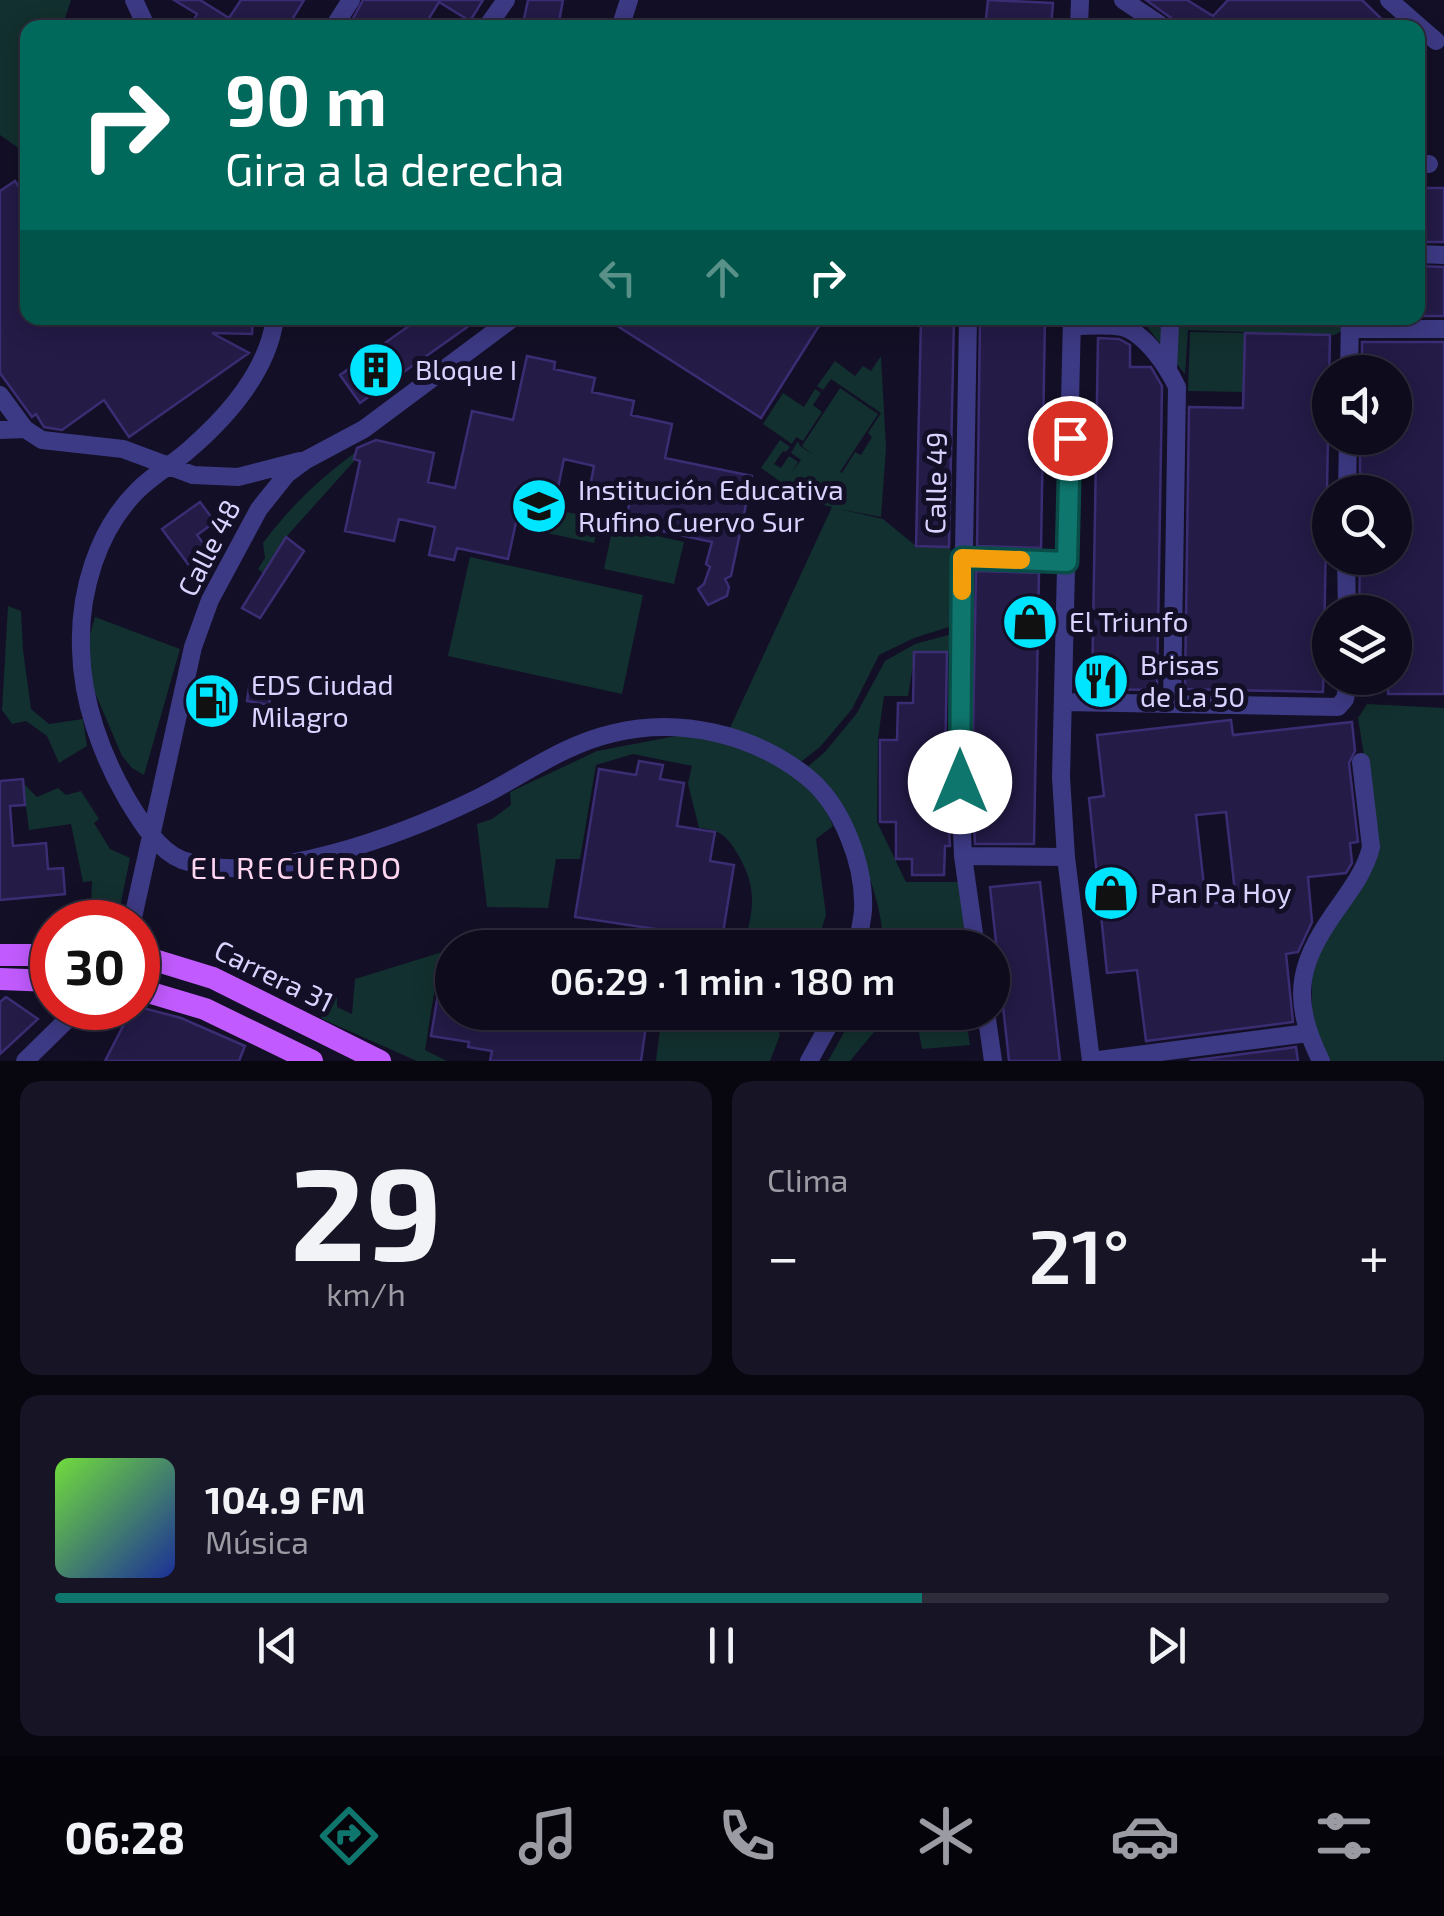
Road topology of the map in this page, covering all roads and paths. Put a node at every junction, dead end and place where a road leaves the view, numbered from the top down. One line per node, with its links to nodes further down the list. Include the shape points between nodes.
1 (1123, 0): 3 (street)
2 (1389, 0): 4 (street)
3 (1153, 20)
4 (1412, 20)
5 (1425, 31): 6 (street)
6 (1436, 41)
7 (274, 325): 22 (street, via 244,393)
8 (504, 325): 21 (street, Calle 48, via 364,429)
9 (968, 325): 23 (street, Calle 49)
10 (1072, 325): 24 (street)
11 (1106, 325): 17 (street, via 1133,332)
12 (1171, 325): 17 (street)
13 (1350, 325): 16 (street)
14 (1377, 325): 15 (street)
15 (1444, 330)
16 (1349, 355)
17 (1168, 369): 27 (street, via 1177,386)
18 (0, 395): 19 (street)
19 (25, 429): 20 (street); 22 (street, via 42,440 122,449)
20 (0, 430)
21 (306, 460): 22 (street, via 238,477); 29 (street, Calle 48, via 272,490 210,600 193,647)
22 (168, 467): 29 (street, via 139,488 113,522 94,562 81,622 85,684 100,746)
23 (962, 558): 24 (street); 30 (street, Calle 49)
24 (1067, 562): 26 (street)
25 (1346, 695): 27 (street, via 1338,707)
26 (1063, 702): 27 (street); 31 (street)
27 (1172, 704)
28 (1360, 762): 44 (street, via 1371,847 1307,959 1301,980)
29 (152, 835): 32 (street, Calle 48); 33 (street, via 180,859 225,870 257,869 426,822 538,762 614,733 688,728 728,734 812,780 846,834 861,877)
30 (962, 856): 31 (street); 34 (street, Calle 49)
31 (1066, 858): 50 (street)
32 (137, 900)
33 (859, 930)
34 (973, 930)
35 (0, 955): 36 (main road)
36 (30, 955)
37 (160, 962): 47 (main road, Carrera 31, via 213,978)
38 (0, 980): 39 (main road)
39 (30, 981)
40 (160, 996): 46 (main road, via 206,1009)
41 (59, 1030): 45 (street)
42 (826, 1030): 48 (street)
43 (989, 1030): 49 (street)
44 (1308, 1034): 50 (street); 51 (street)
45 (32, 1059)
46 (312, 1061)
47 (380, 1061)
48 (809, 1061)
49 (993, 1061)
50 (1091, 1061)
51 (1321, 1061)

